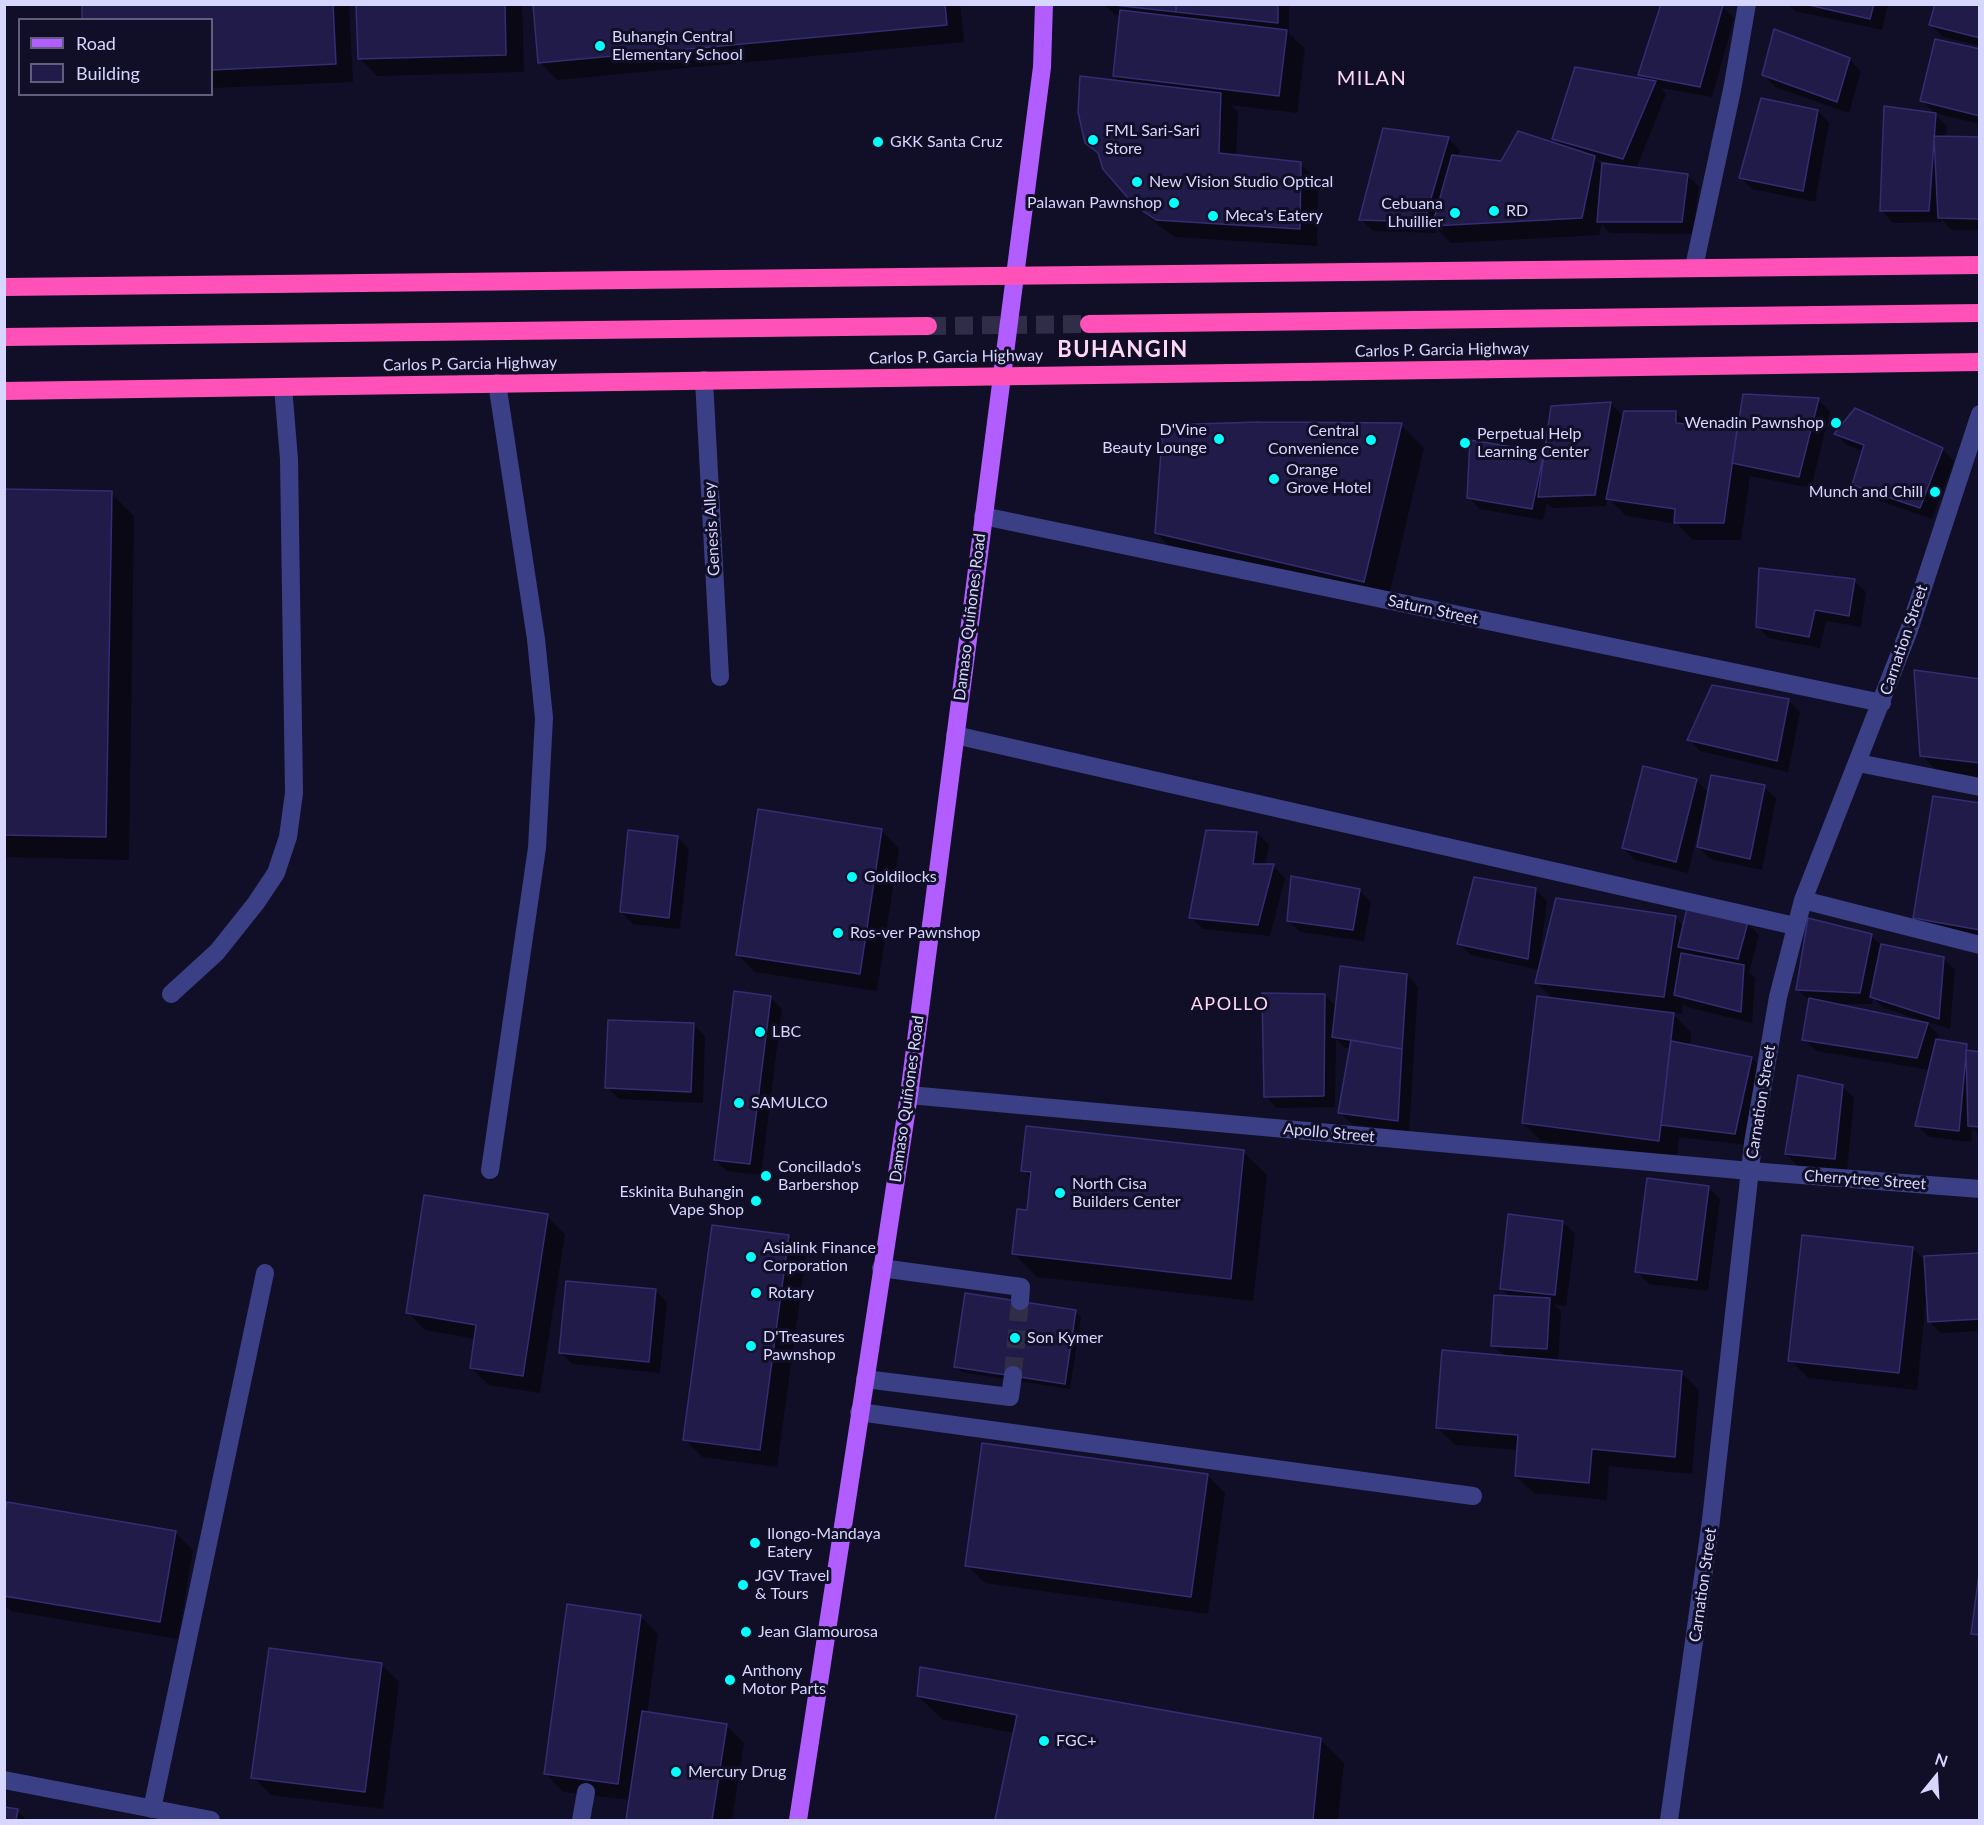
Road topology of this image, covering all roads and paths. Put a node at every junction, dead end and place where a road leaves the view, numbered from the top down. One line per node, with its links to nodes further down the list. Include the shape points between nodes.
1 (1044, 4): 5 (main road, Damaso Quiñones Road, via 1042,67)
2 (1747, 4): 4 (street)
3 (1980, 265): 4 (highway)
4 (1694, 267): 5 (highway)
5 (1015, 275): 6 (highway); 12 (main road, Damaso Quiñones Road)
6 (4, 287)
7 (1980, 313): 8 (highway, Carlos P. Garcia Highway)
8 (1089, 324)
9 (928, 326): 10 (highway, Carlos P. Garcia Highway)
10 (4, 337)
11 (1980, 362): 12 (highway, Carlos P. Garcia Highway)
12 (1003, 367): 13 (highway, Carlos P. Garcia Highway); 18 (main road, Damaso Quiñones Road)
13 (704, 380): 14 (highway, Carlos P. Garcia Highway); 19 (street, Genesis Alley)
14 (497, 383): 15 (highway, Carlos P. Garcia Highway); 29 (street, via 537,639 544,718 537,848)
15 (283, 387): 16 (highway, Carlos P. Garcia Highway); 27 (street, via 289,459 294,793 288,837 276,873 256,903 217,952)
16 (4, 391)
17 (1980, 414): 20 (street, Carnation Street)
18 (983, 516): 20 (street, Saturn Street); 21 (main road, Damaso Quiñones Road)
19 (720, 677)
20 (1882, 703): 22 (street, Carnation Street)
21 (955, 735): 25 (street); 28 (main road, Damaso Quiñones Road)
22 (1858, 763): 23 (street); 24 (street, Carnation Street)
23 (1980, 787)
24 (1803, 900): 25 (street, Carnation Street); 26 (street)
25 (1795, 926): 30 (street, Carnation Street, via 1764,1074)
26 (1980, 945)
27 (171, 994)
28 (909, 1095): 30 (street, Apollo Street); 32 (main road, Damaso Quiñones Road)
29 (490, 1170)
30 (1750, 1171): 31 (street, Cherrytree Street); 45 (street, Carnation Street, via 1711,1520)
31 (1980, 1189)
32 (881, 1268): 34 (street, via 1022,1287); 36 (main road, Damaso Quiñones Road)
33 (265, 1273): 41 (street)
34 (1020, 1301)
35 (1013, 1375): 36 (street, via 1010,1397)
36 (865, 1379): 37 (main road, Damaso Quiñones Road)
37 (859, 1412): 38 (street); 44 (main road, Damaso Quiñones Road)
38 (1473, 1496)
39 (4, 1780): 41 (street)
40 (586, 1792): 43 (street)
41 (152, 1809): 42 (street)
42 (211, 1821)
43 (581, 1821)
44 (798, 1821)
45 (1669, 1821)

